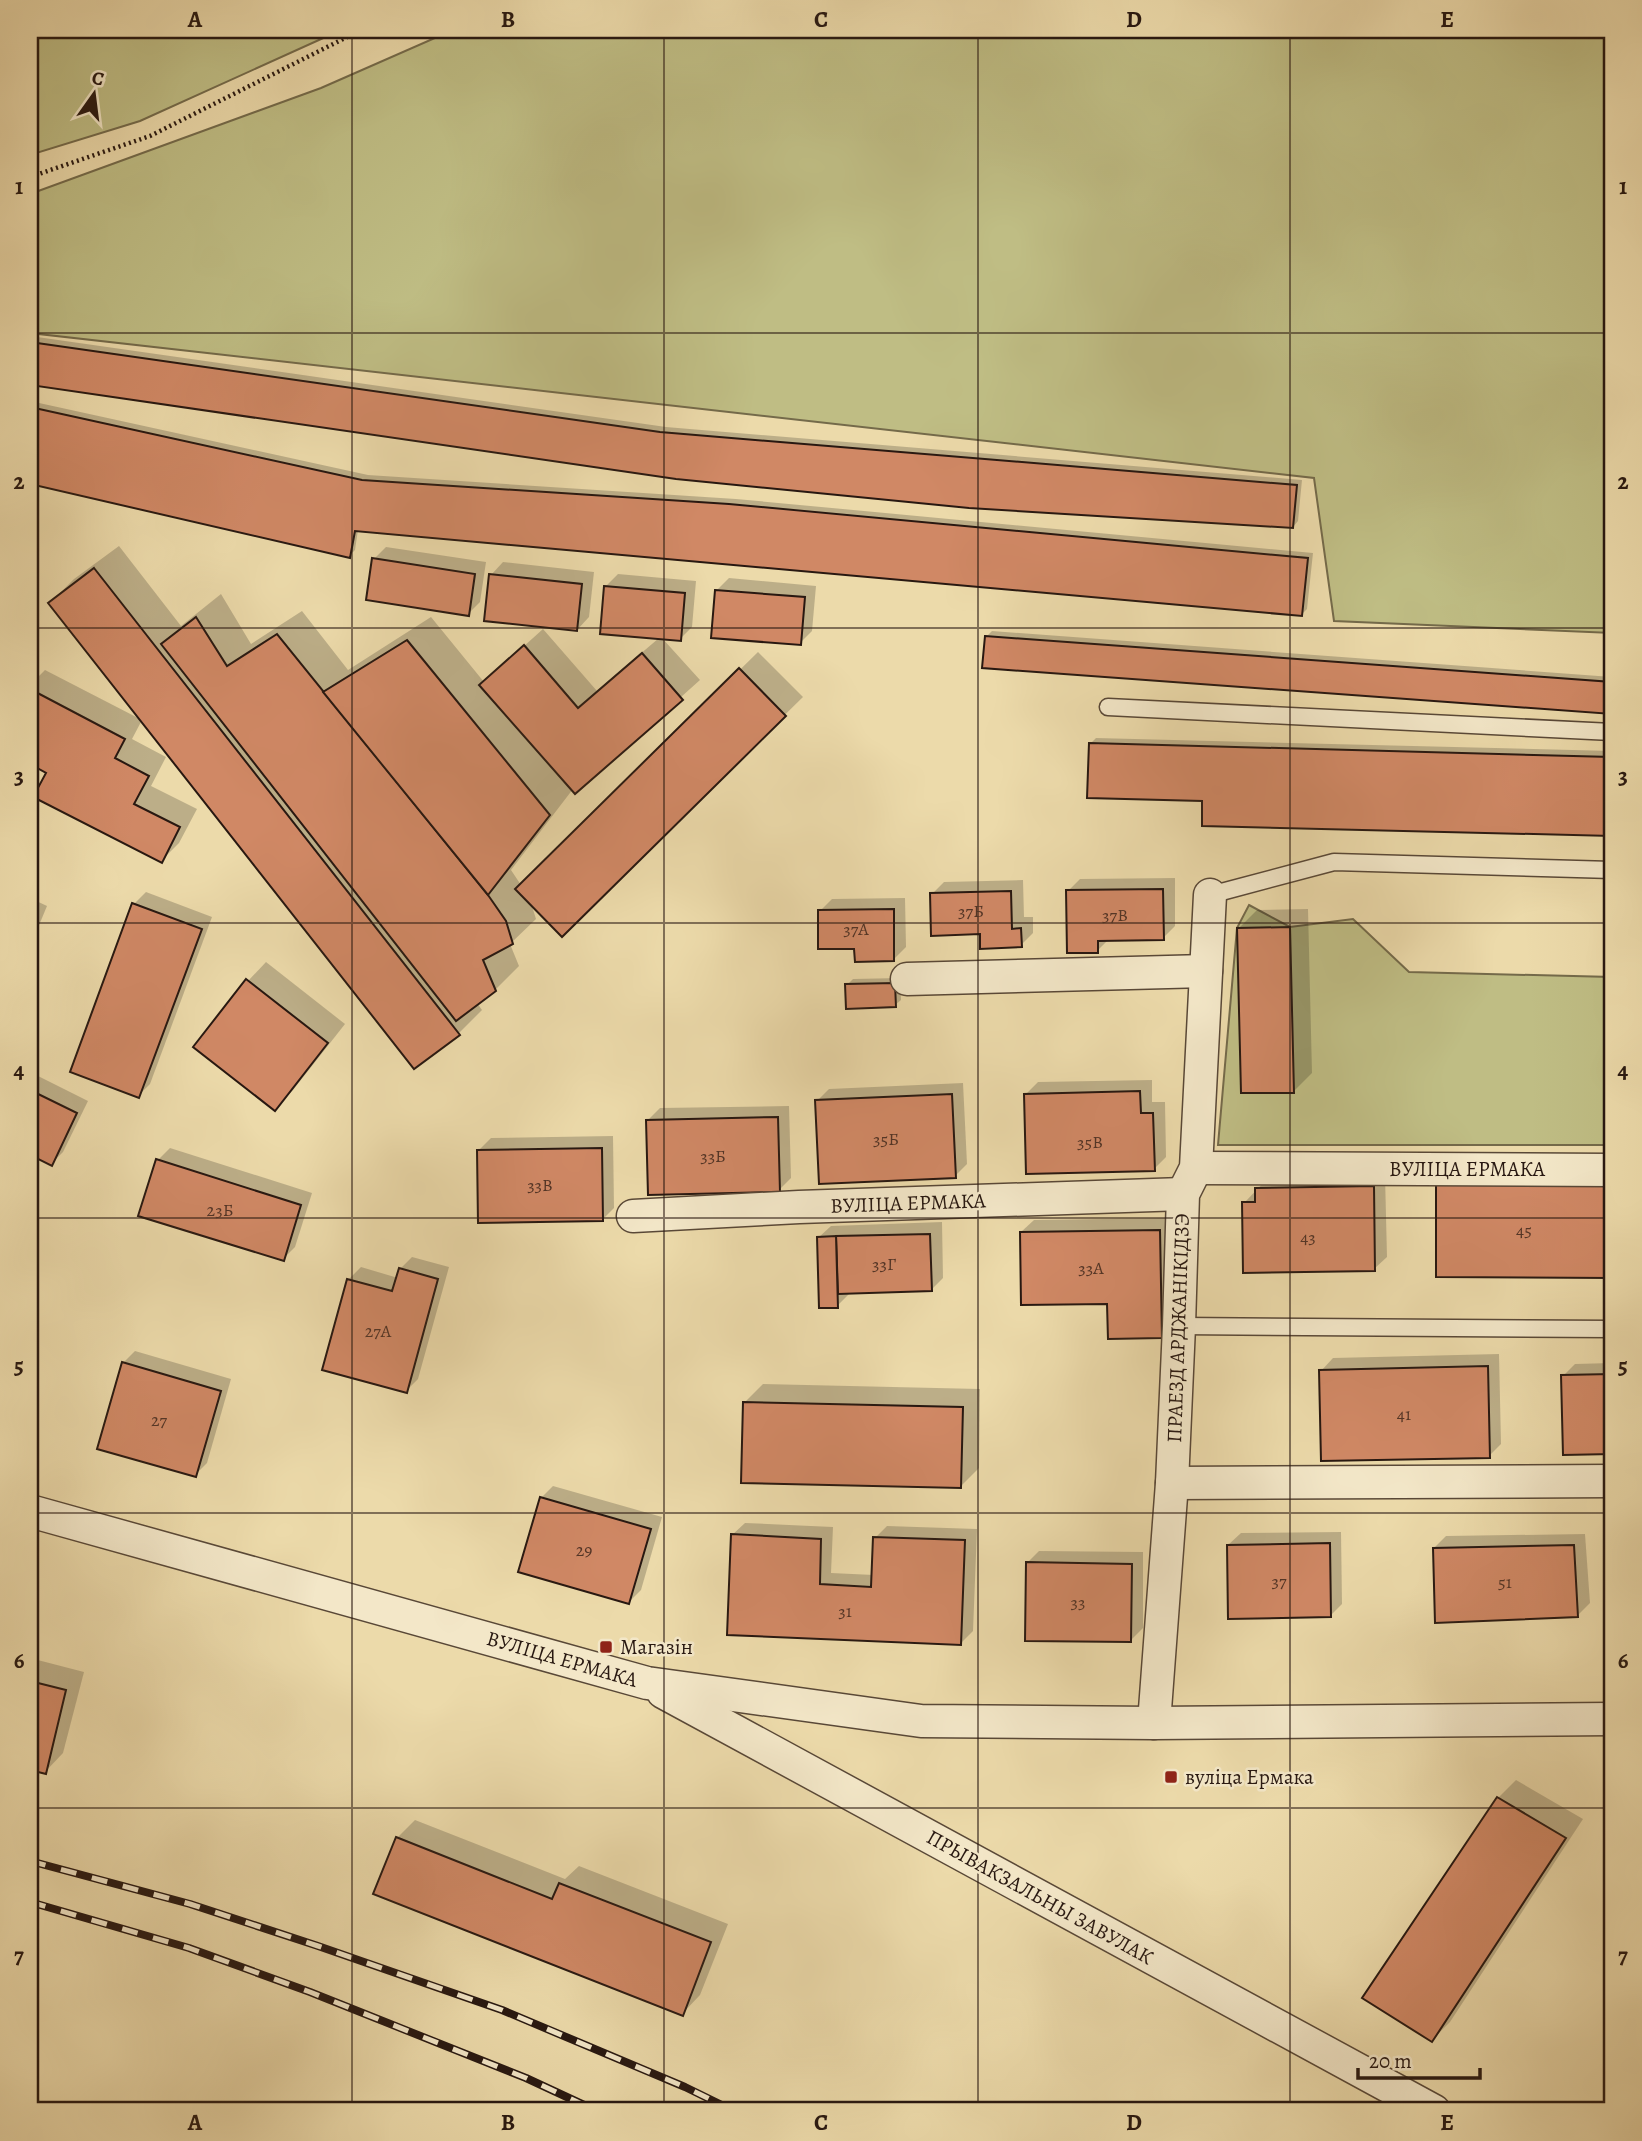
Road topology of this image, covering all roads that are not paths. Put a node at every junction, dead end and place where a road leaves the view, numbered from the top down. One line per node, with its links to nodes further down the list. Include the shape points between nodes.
1 (1108, 707): 2 (lane)
2 (1612, 732)
3 (1612, 870): 4 (lane, via 1334,862)
4 (1210, 895): 5 (street, ПРАЕЗД АРДЖАНІКІДЗЭ)
5 (1206, 971): 6 (street); 8 (street, ПРАЕЗД АРДЖАНІКІДЗЭ)
6 (907, 979)
7 (1612, 1170): 8 (street, ВУЛІЦА ЕРМАКА)
8 (1189, 1181): 9 (street, ВУЛІЦА ЕРМАКА); 10 (street, ПРАЕЗД АРДЖАНІКІДЗЭ)
9 (634, 1216)
10 (1180, 1326): 11 (lane); 13 (street, ПРАЕЗД АРДЖАНІКІДЗЭ)
11 (1612, 1329)
12 (1612, 1481): 13 (street)
13 (1172, 1483): 17 (street, ПРАЕЗД АРДЖАНІКІДЗЭ)
14 (30, 1511): 15 (street, ВУЛІЦА ЕРМАКА)
15 (647, 1683): 17 (street, ВУЛІЦА ЕРМАКА, via 921,1721); 18 (street, ПРЫВАКЗАЛЬНЫ ЗАВУЛАК)
16 (1612, 1719): 17 (street, ВУЛІЦА ЕРМАКА)
17 (1154, 1723)
18 (1434, 2111)

